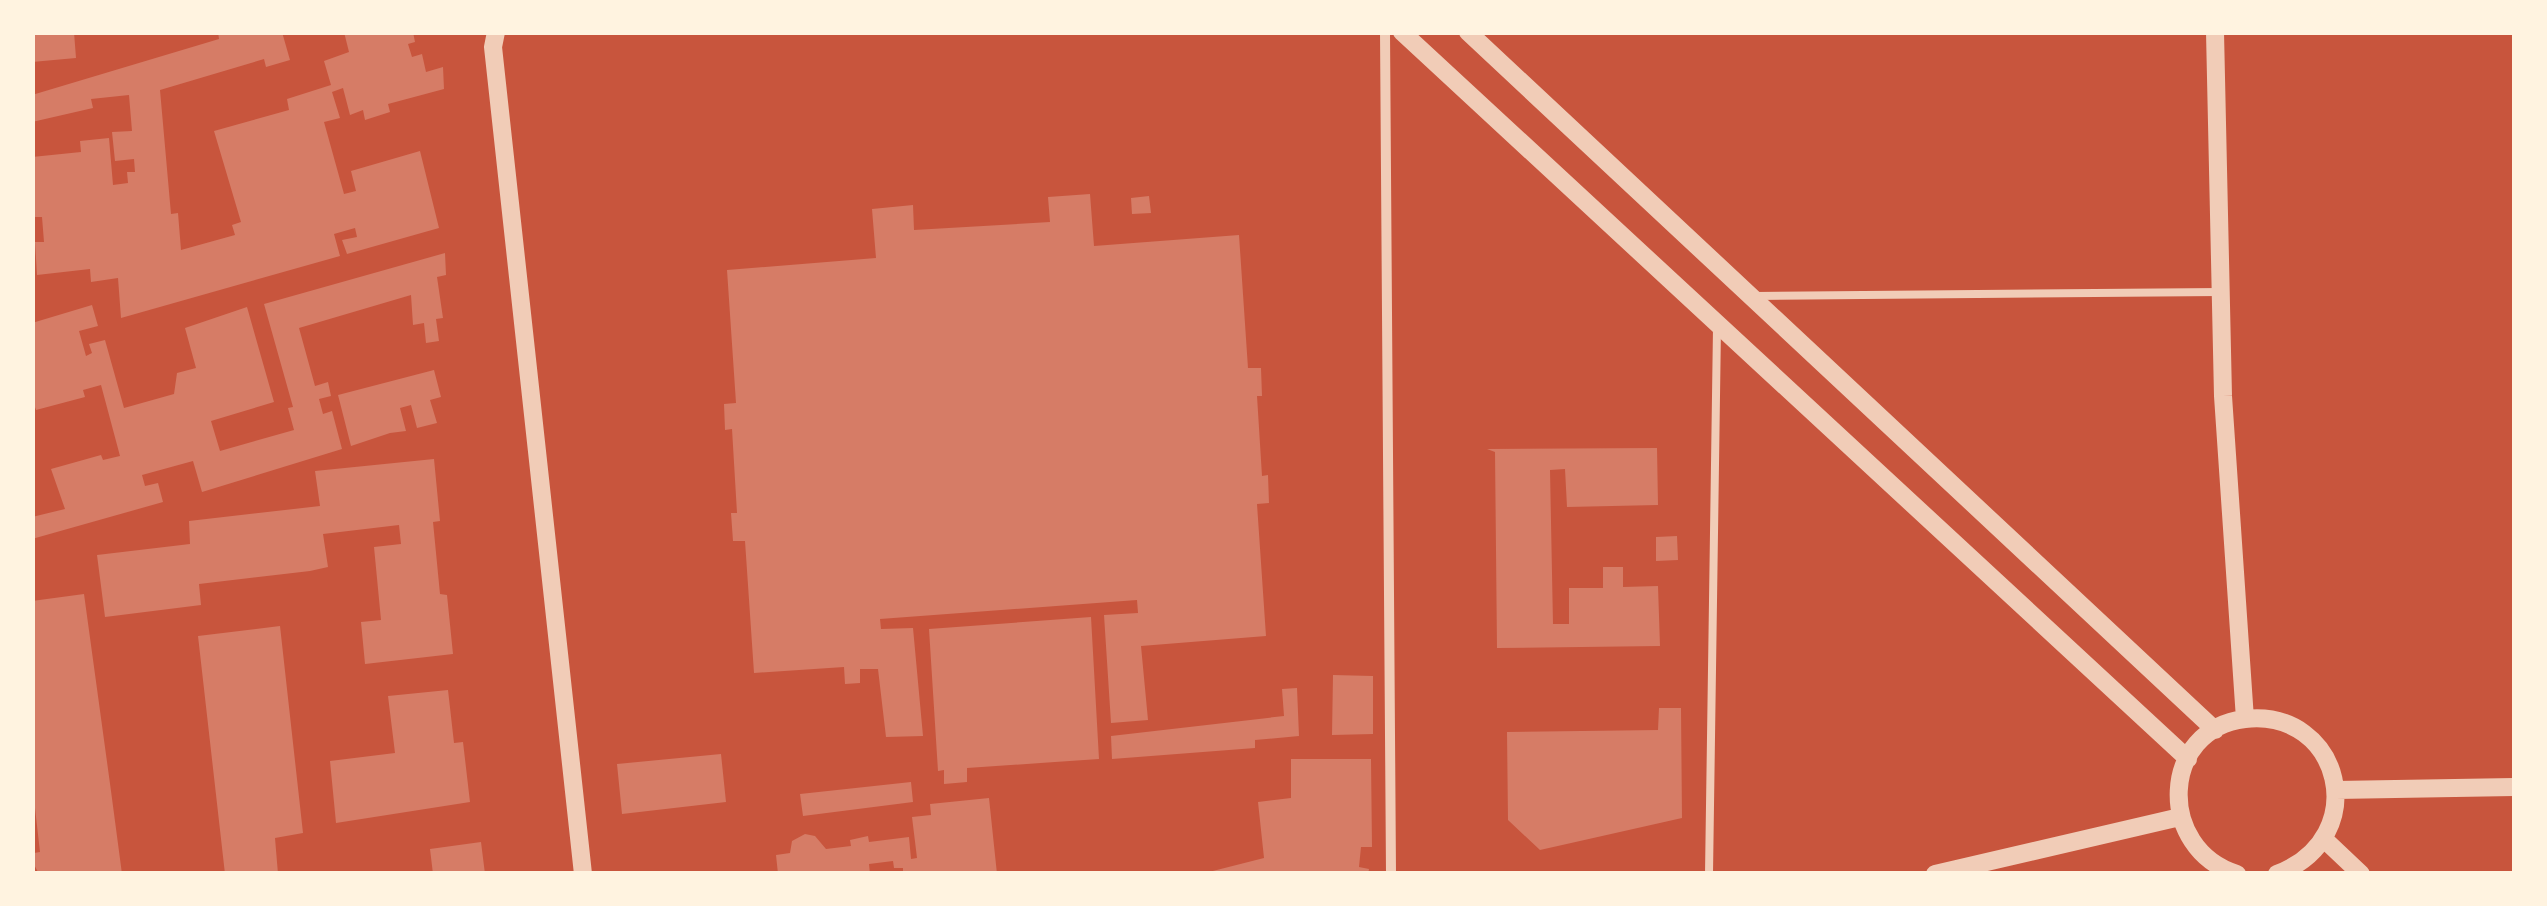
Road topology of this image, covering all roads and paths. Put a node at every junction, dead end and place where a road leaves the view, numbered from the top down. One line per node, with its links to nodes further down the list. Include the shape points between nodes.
1 (1385, 32): 18 (street)
2 (1402, 32): 8 (street)
3 (1468, 32): 7 (street)
4 (2215, 32): 6 (street)
5 (492, 38): 17 (street)
6 (2221, 292): 7 (lane); 9 (street)
7 (1750, 296): 10 (street)
8 (1717, 324): 11 (street); 19 (lane)
9 (2245, 719): 10 (street); 13 (street, via 2295,728 2330,766)
10 (2215, 730): 11 (street)
11 (2188, 759): 14 (street, via 2179,788)
12 (2514, 786): 13 (street)
13 (2336, 790): 15 (street)
14 (2180, 818): 20 (street); 21 (street, via 2204,856)
15 (2324, 839): 16 (street); 23 (street)
16 (2300, 870): 22 (street)
17 (583, 874)
18 (1391, 874)
19 (1709, 874)
20 (1934, 874)
21 (2237, 874)
22 (2277, 874)
23 (2361, 874)

